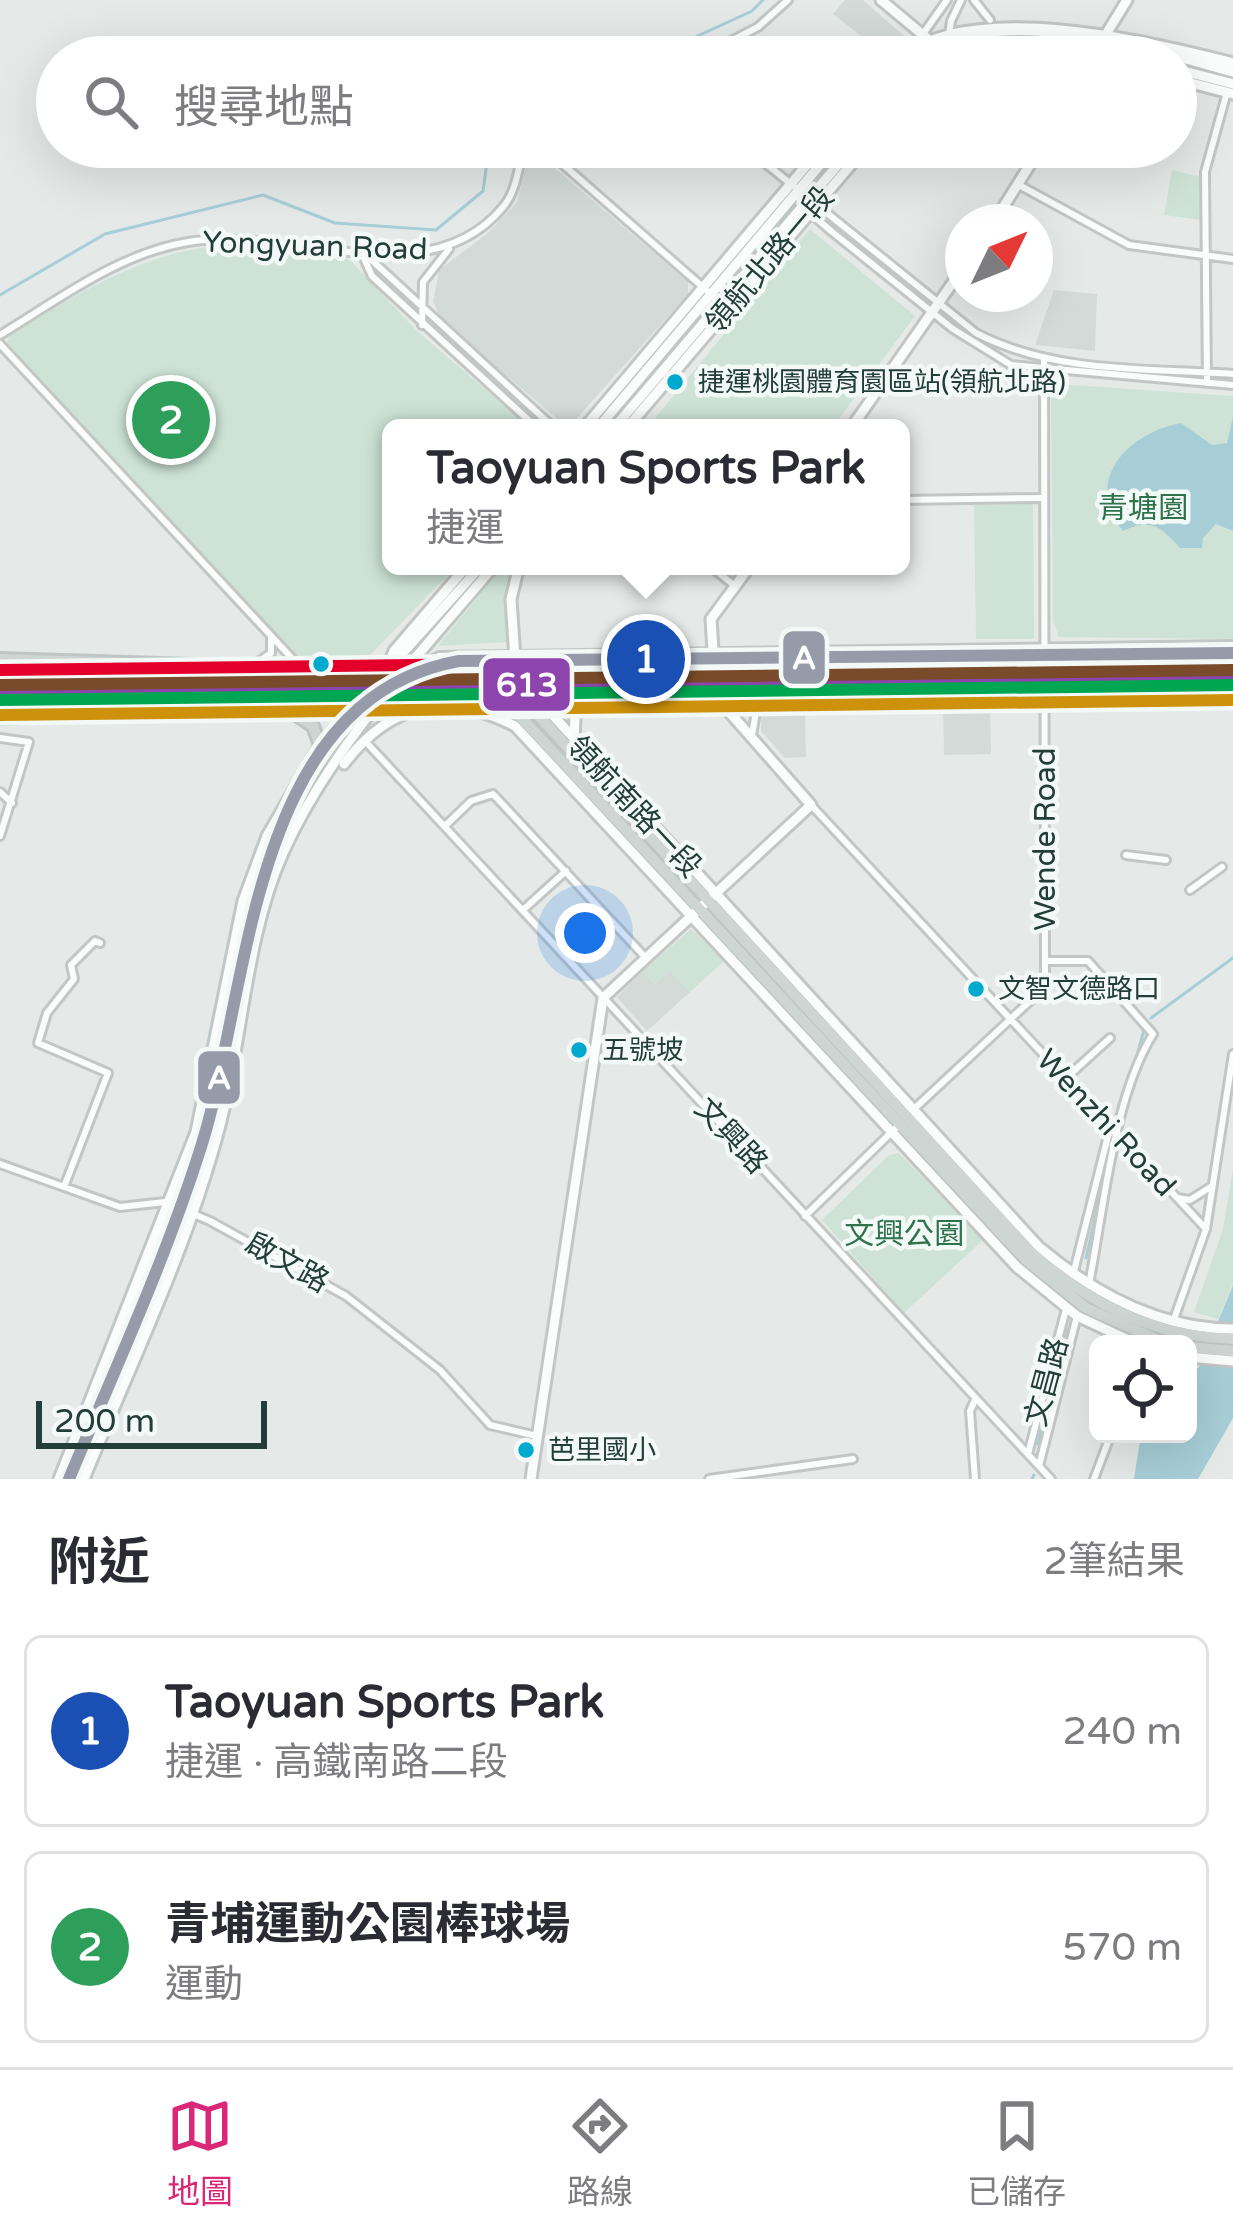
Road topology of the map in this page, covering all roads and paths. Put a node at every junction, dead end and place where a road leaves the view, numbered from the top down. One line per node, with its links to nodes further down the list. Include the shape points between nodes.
1 (788, 0): 11 (street)
2 (880, 0): 8 (street)
3 (947, 0): 8 (street)
4 (962, 0): 9 (street)
5 (974, 0): 7 (street)
6 (1126, 0): 10 (street)
7 (990, 20): 9 (street); 10 (street, via 1031,15)
8 (922, 34): 9 (street); 12 (street)
9 (950, 34): 10 (street, via 1032,24); 13 (street)
10 (1107, 34): 14 (street); 15 (street)
11 (741, 36)
12 (924, 36)
13 (947, 36)
14 (1114, 36)
15 (1116, 36)
16 (1197, 55): 18 (street)
17 (1197, 61): 19 (street)
18 (1233, 63)
19 (1233, 72)
20 (1197, 77): 22 (street)
21 (1197, 83): 22 (street)
22 (1231, 90): 38 (street, via 1205,172)
23 (517, 168): 36 (street, Yongyuan Road, via 505,206)
24 (567, 168): 40 (street)
25 (768, 168): 32 (street)
26 (807, 168): 32 (street, 領航北路一段)
27 (814, 168): 32 (street)
28 (838, 168): 33 (street)
29 (845, 168): 33 (street, 領航北路一段)
30 (1028, 168): 31 (street)
31 (1018, 184): 34 (street); 38 (street, via 1130,245)
32 (792, 189): 33 (street); 35 (street); 40 (street)
33 (815, 199): 35 (street); 43 (street)
34 (1005, 204)
35 (806, 210): 42 (street); 43 (street)
36 (452, 246): 37 (street, Yongyuan Road, via 423,255); 44 (street, via 423,282)
37 (362, 253): 44 (street); 45 (street, via 372,276); 46 (street, Yongyuan Road, via 257,238 183,243 109,269)
38 (1208, 258): 39 (street); 49 (street)
39 (1233, 259)
40 (707, 291): 42 (street); 55 (street, 領航北路一段); 56 (street)
41 (945, 295): 43 (street)
42 (725, 306): 57 (street); 58 (street, 領航北路一段)
43 (936, 308): 47 (street); 48 (street, via 1011,365); 59 (street)
44 (424, 312): 45 (street); 54 (street)
45 (422, 325): 53 (street)
46 (0, 340): 69 (street)
47 (1044, 360): 48 (street, Wende Road); 49 (street)
48 (1042, 372): 51 (street); 60 (street, Wende Road)
49 (1206, 373): 50 (street); 51 (street)
50 (1233, 374)
51 (1207, 383): 52 (street)
52 (1233, 385)
53 (527, 419)
54 (544, 419)
55 (592, 419)
56 (605, 419)
57 (622, 419)
58 (634, 419)
59 (857, 419)
60 (1041, 498): 61 (street); 71 (street, Wende Road)
61 (910, 500)
62 (459, 575): 81 (street, via 394,650)
63 (473, 575): 81 (street)
64 (487, 575): 82 (street)
65 (517, 575): 73 (street)
66 (721, 575): 68 (street)
67 (743, 575): 68 (street)
68 (735, 586): 72 (street, via 710,619)
69 (271, 638): 76 (street, via 271,653); 78 (street)
70 (1233, 645): 71 (street)
71 (1044, 647): 72 (street); 77 (street, Wende Road)
72 (714, 652): 73 (street); 80 (street)
73 (512, 655): 82 (street, via 439,656); 83 (street)
74 (0, 659): 76 (main road)
75 (1233, 664): 77 (street)
76 (254, 666): 78 (main road)
77 (1045, 667): 80 (street); 85 (street, Wende Road)
78 (304, 670): 79 (main road); 81 (main road)
79 (0, 671)
80 (714, 672): 83 (street); 86 (street)
81 (385, 673): 82 (main road); 88 (street)
82 (405, 674): 83 (main road); 93 (street)
83 (516, 675): 91 (main road, 領航南路一段)
84 (1233, 692): 85 (street)
85 (1045, 694): 87 (street); 120 (street, Wende Road)
86 (716, 697): 87 (street); 89 (street); 101 (street)
87 (775, 697): 101 (street, via 752,720)
88 (361, 698): 92 (main road); 93 (main road); 96 (main road); 103 (street)
89 (598, 698): 91 (street); 102 (street, via 575,716)
90 (504, 699): 91 (street); 93 (main road); 98 (main road, 領航南路一段)
91 (533, 699): 102 (street, 領航南路一段); 116 (main road, 領航南路一段)
92 (305, 700): 94 (main road); 95 (main road)
93 (384, 701): 134 (street, via 340,755 283,854)
94 (0, 708)
95 (247, 709): 96 (main road); 97 (main road)
96 (265, 711): 103 (main road, via 303,715)
97 (0, 718)
98 (530, 728): 105 (street); 116 (main road, 領航南路一段)
99 (0, 738): 107 (street, via 29,742)
100 (363, 739): 104 (street); 105 (street, via 412,709 474,710 514,726); 109 (street, 文興路)
101 (753, 739): 108 (street)
102 (574, 742): 116 (street, 領航南路一段)
103 (320, 745): 133 (street, via 281,806 243,901 196,1132)
104 (344, 764)
105 (550, 764): 116 (street, 領航南路一段)
106 (0, 792): 107 (street)
107 (12, 803): 110 (street)
108 (812, 805): 116 (street); 122 (street, Wenzhi Road)
109 (445, 827): 114 (street, via 472,801 493,794); 117 (street, 文興路)
110 (0, 836)
111 (1126, 855): 112 (street)
112 (1166, 860)
113 (1222, 867): 115 (street)
114 (566, 871): 117 (street); 119 (street)
115 (1190, 890)
116 (703, 905): 119 (street); 126 (main road, 領航南路一段); 126 (street, 領航南路一段)
117 (523, 910): 121 (street, 文興路)
118 (100, 944): 131 (street, via 77,955 74,979 47,1012 38,1043 108,1073)
119 (646, 958): 121 (street)
120 (1046, 962): 122 (street, Wende Road, via 1045,987); 128 (street, via 1088,961 1153,1034)
121 (603, 998): 135 (street, 文興路); 153 (street)
122 (1010, 1019): 125 (street, Wenzhi Road); 126 (street, Wende Road)
123 (1110, 1038): 125 (street)
124 (1233, 1054): 130 (street)
125 (1065, 1079): 127 (street, Wenzhi Road)
126 (903, 1121): 135 (street, Wende Road); 137 (street, 領航南路一段); 139 (street, 領航南路一段, via 1017,1267); 142 (main road, 領航南路一段, via 1062,1279)
127 (1110, 1128): 128 (street, Wenzhi Road); 137 (street)
128 (1118, 1136): 132 (street, Wenzhi Road); 138 (street)
129 (0, 1164): 131 (street, 啟文路)
130 (1215, 1183): 132 (street, via 1198,1197); 136 (street)
131 (64, 1187): 133 (street, 啟文路, via 120,1207)
132 (1176, 1198): 136 (street, Wenzhi Road)
133 (172, 1203): 134 (street, 啟文路); 158 (street)
134 (191, 1213): 153 (street, 啟文路, via 346,1296 440,1370 490,1425); 159 (street)
135 (805, 1216): 152 (street, 文興路)
136 (1206, 1229): 144 (street)
137 (1073, 1276): 138 (street, 領航南路一段)
138 (1088, 1285): 143 (street, 領航南路一段)
139 (1071, 1312): 141 (street, 領航南路一段); 155 (street, 文昌路); 157 (street, 文昌路)
140 (1233, 1329): 145 (street)
141 (1118, 1335)
142 (1162, 1335)
143 (1163, 1335)
144 (1167, 1335)
145 (1194, 1335)
146 (1197, 1337): 148 (main road)
147 (1197, 1339): 149 (main road)
148 (1233, 1339)
149 (1233, 1351)
150 (1197, 1358): 151 (street)
151 (1233, 1361)
152 (975, 1399): 155 (street, 文興路); 162 (street)
153 (537, 1436): 160 (street)
154 (1108, 1443): 164 (street)
155 (1028, 1454): 157 (street, 文興路)
156 (853, 1459): 161 (street)
157 (1039, 1466): 163 (street, 文興路)
158 (59, 1479)
159 (84, 1479)
160 (531, 1479)
161 (709, 1479)
162 (975, 1479)
163 (1051, 1479)
164 (1094, 1479)

